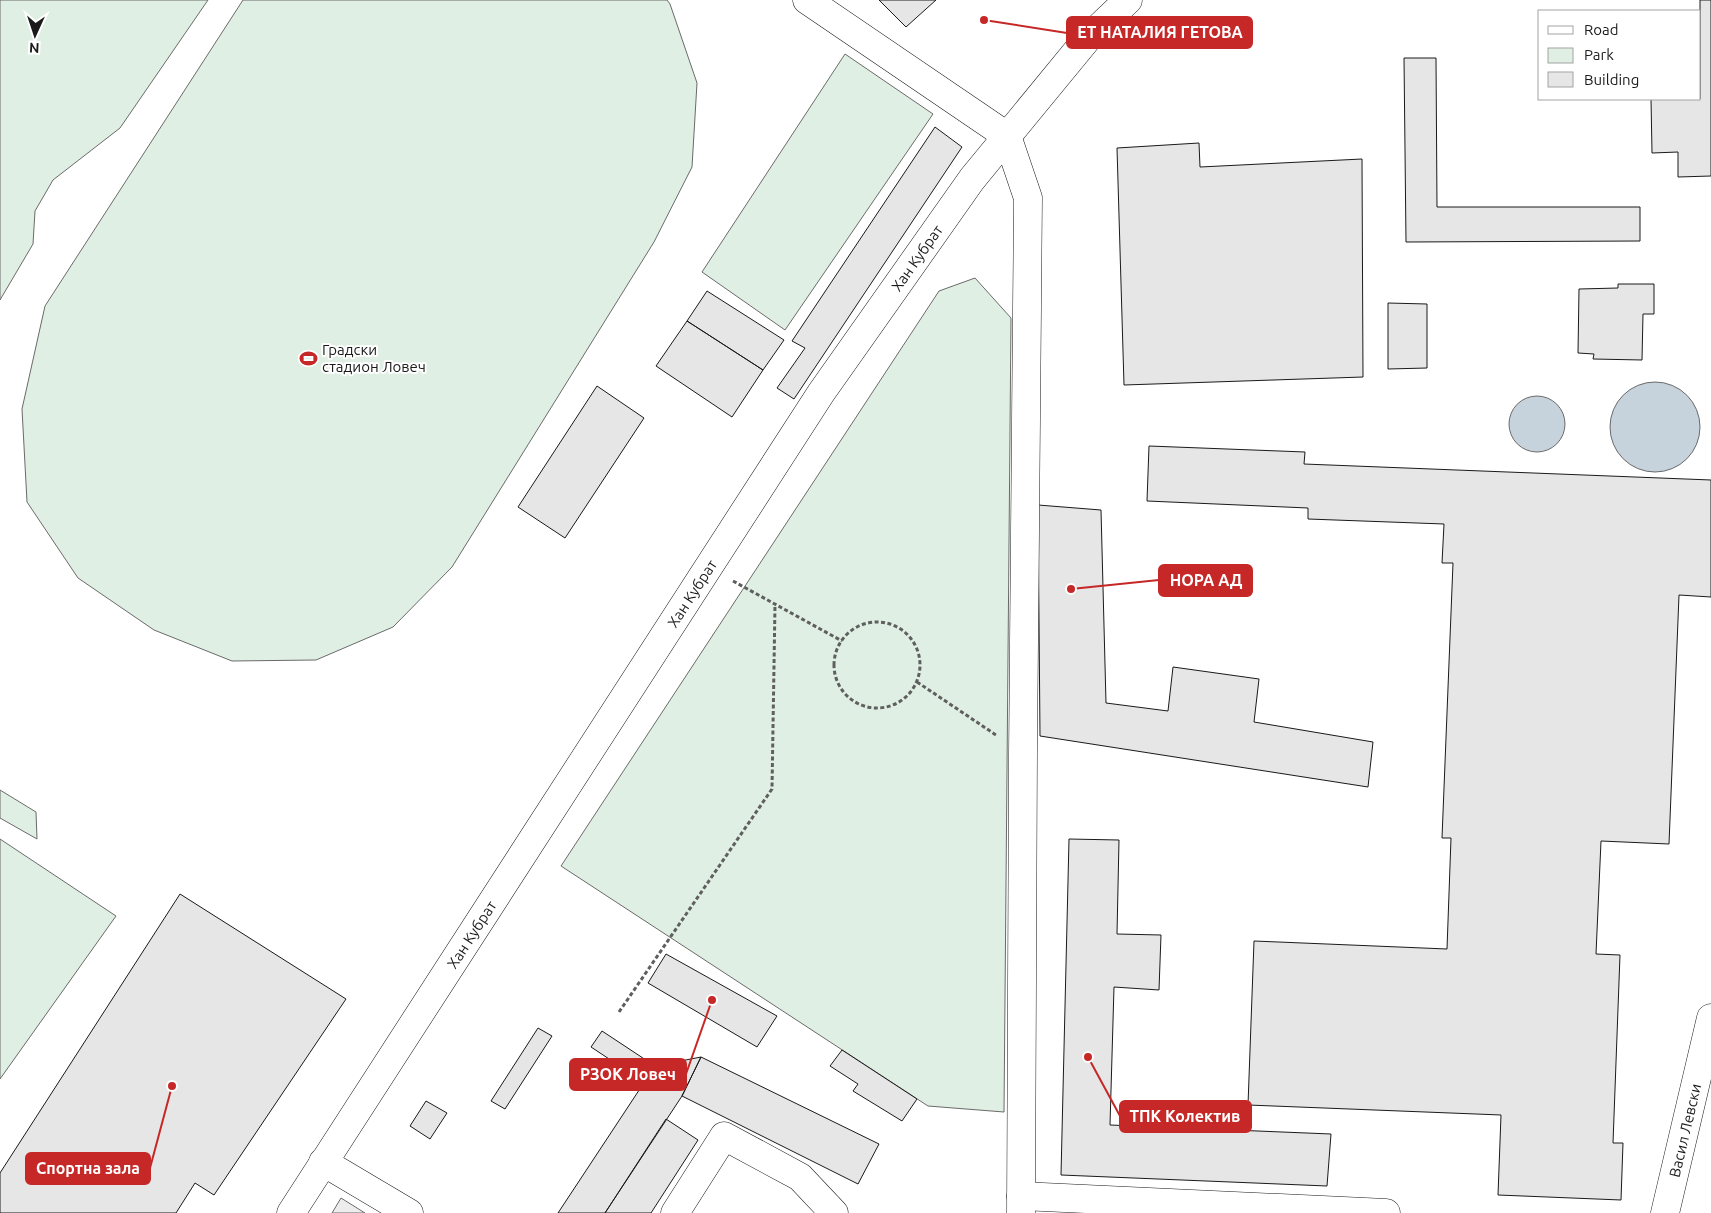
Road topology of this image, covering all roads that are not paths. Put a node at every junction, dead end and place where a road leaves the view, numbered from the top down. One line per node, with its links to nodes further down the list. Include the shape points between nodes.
1 (807, 0): 3 (street)
2 (1128, 0): 3 (street, Хан Кубрат, via 1087,39)
3 (1007, 136): 5 (street, Хан Кубрат, via 972,179 821,393); 6 (street, via 1028,198)
4 (1711, 1018): 12 (street, Васил Левски)
5 (323, 1162): 7 (street, Хан Кубрат); 8 (street)
6 (1021, 1205): 11 (street)
7 (291, 1213)
8 (409, 1213)
9 (675, 1213): 10 (street, via 724,1136 800,1177)
10 (834, 1213)
11 (1386, 1213)
12 (1665, 1213)

